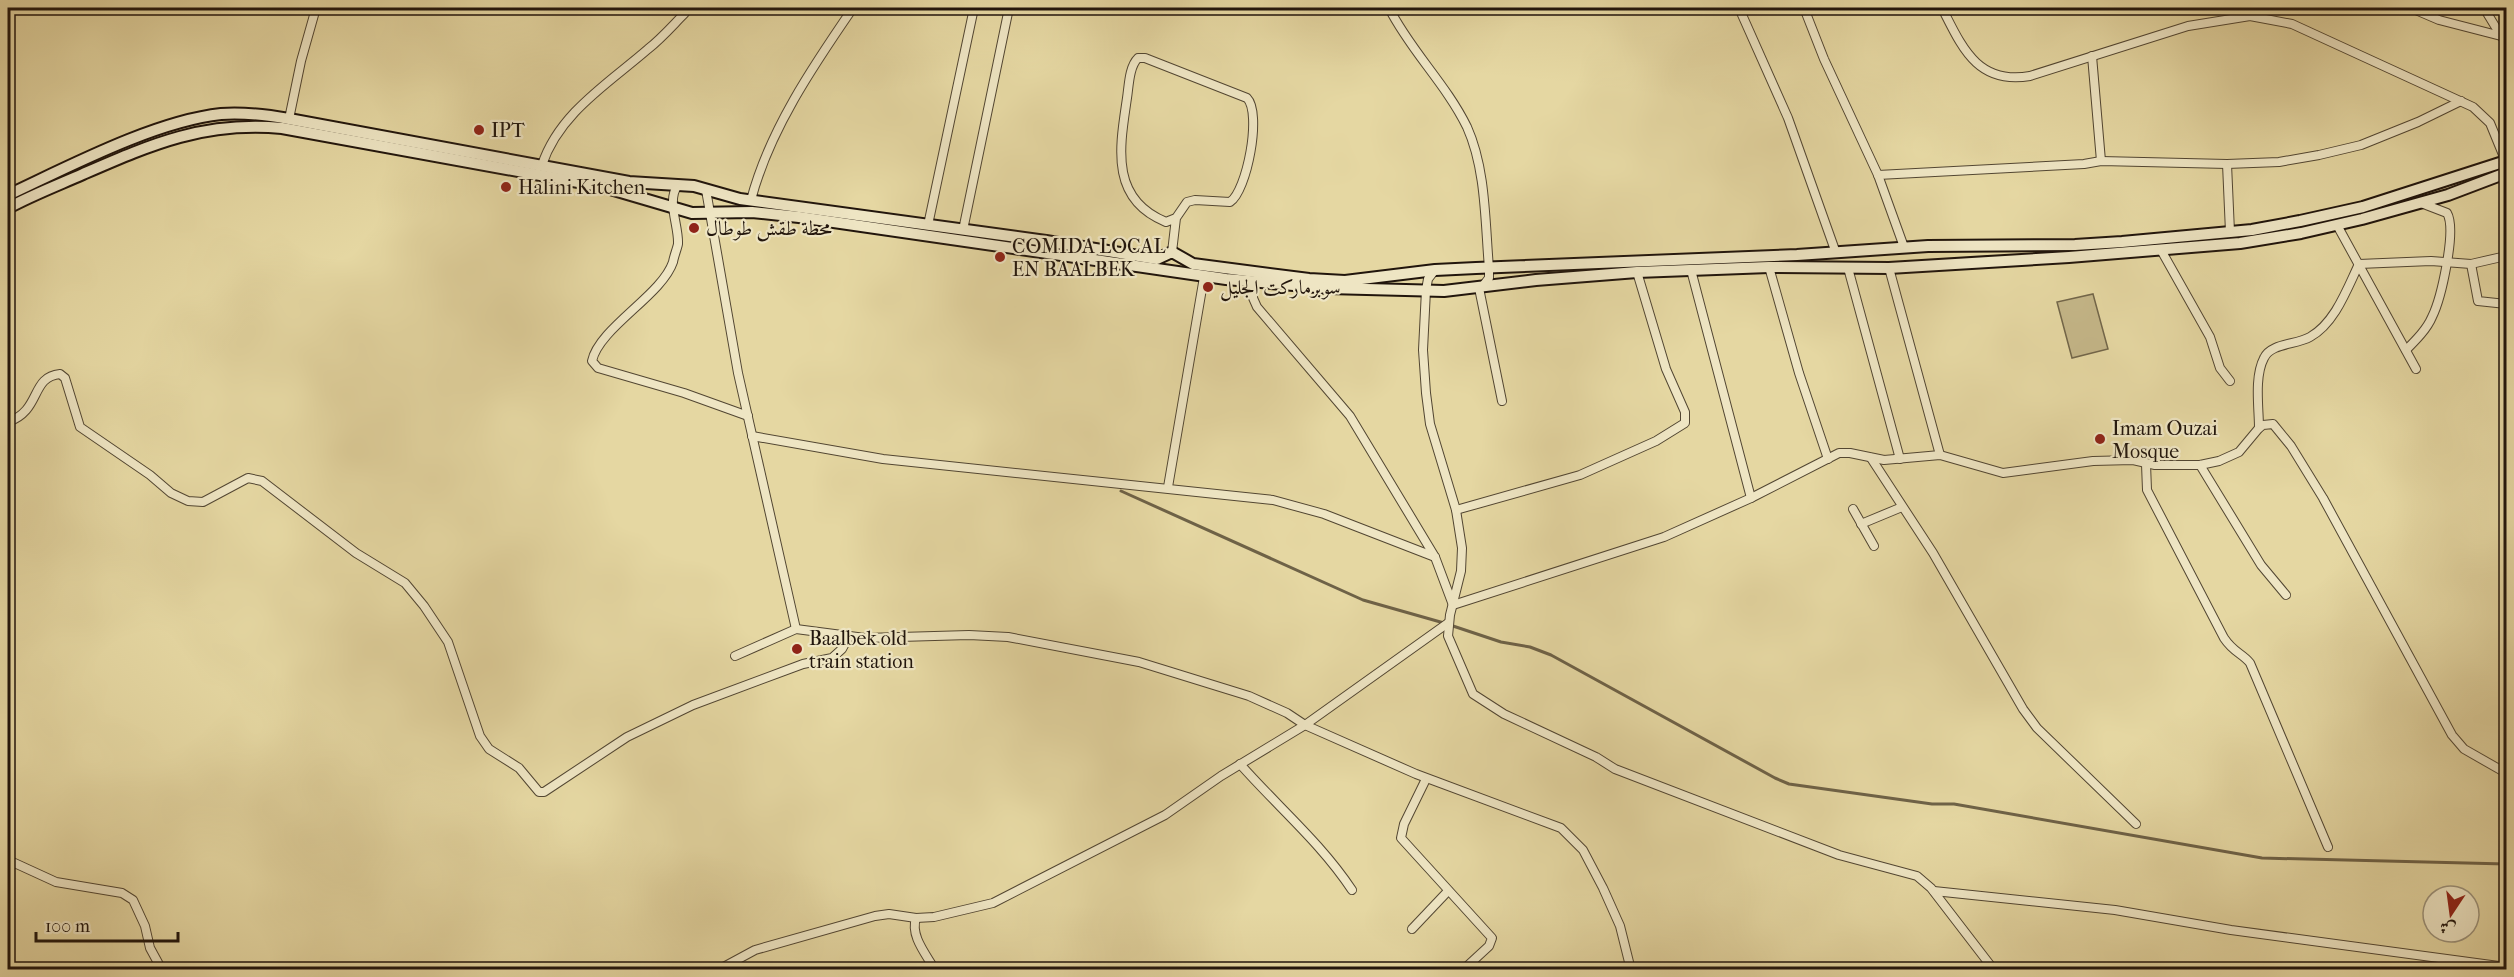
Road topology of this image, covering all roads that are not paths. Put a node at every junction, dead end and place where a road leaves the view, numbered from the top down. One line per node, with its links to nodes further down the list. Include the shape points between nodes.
1 (316, 8): 15 (street)
2 (853, 8): 25 (street, via 788,113)
3 (974, 8): 31 (street)
4 (1009, 8): 33 (street)
5 (1389, 8): 47 (street, via 1470,135 1481,186)
6 (1739, 8): 40 (street, via 1788,118)
7 (1804, 8): 21 (street)
8 (1942, 8): 13 (street, via 1964,50 1979,66 2001,77 2030,76)
9 (2411, 8): 12 (street)
10 (2484, 8): 12 (street)
11 (685, 12): 19 (street, via 651,47 586,100 557,135)
12 (2504, 38)
13 (2092, 56): 14 (street, via 2188,26 2250,16 2270,18 2292,24); 16 (street)
14 (2461, 101): 17 (street, via 2490,123); 18 (street, via 2361,145 2279,162)
15 (289, 119): 19 (main road); 24 (main road, via 244,113 202,118 140,136)
16 (2101, 161): 18 (street); 21 (street)
17 (2506, 162): 34 (main road, via 2363,207)
18 (2227, 164): 34 (street)
19 (542, 165): 22 (main road, via 629,182)
20 (2506, 174): 26 (main road)
21 (1878, 175): 36 (street)
22 (678, 185): 23 (main road); 28 (street)
23 (706, 190): 25 (main road); 29 (street)
24 (8, 195)
25 (751, 200): 31 (main road)
26 (2420, 202): 32 (main road); 42 (street, via 2441,209 2449,217)
27 (8, 208): 28 (main road, via 171,138 214,128 259,126 600,186)
28 (674, 208): 29 (main road); 62 (street, via 678,244 667,275 611,332 592,361 598,368)
29 (708, 212): 53 (main road, via 807,218); 62 (street)
30 (1176, 218): 30 (street, via 1166,222 1150,214 1134,197 1123,176 1120,143 1130,76 1138,58 1247,98 1252,107 1252,138 1238,195 1230,202 1187,202); 39 (street)
31 (928, 225): 33 (main road)
32 (2337, 225): 38 (main road, via 2240,243); 43 (street)
33 (963, 230): 39 (main road, via 1157,259)
34 (2230, 232): 35 (main road, via 2075,245)
35 (1928, 246): 36 (main road); 45 (main road)
36 (1904, 247): 37 (main road)
37 (1882, 250): 40 (main road); 49 (main road)
38 (2161, 250): 45 (main road); 60 (street)
39 (1172, 252): 50 (main road, via 1193,264 1323,280)
40 (1836, 253): 47 (main road)
41 (2506, 256): 44 (street)
42 (2446, 261): 43 (street); 44 (street); 58 (street, via 2432,319)
43 (2359, 264): 58 (street); 64 (street, via 2337,308 2318,330 2309,338 2275,348 2264,358 2259,384)
44 (2471, 264): 57 (street, via 2478,301)
45 (1930, 265): 49 (main road)
46 (1769, 267): 48 (main road); 51 (main road); 68 (street)
47 (1489, 268): 50 (main road); 55 (street, via 1489,278)
48 (1848, 268): 49 (main road); 69 (street)
49 (1885, 268): 66 (street)
50 (1435, 270): 56 (street)
51 (1691, 270): 52 (main road); 73 (street)
52 (1637, 272): 55 (main road); 76 (street, via 1665,369 1685,412 1685,423 1656,441 1580,475)
53 (1204, 277): 54 (main road); 72 (street)
54 (1253, 282): 56 (main road); 79 (street, via 1257,307 1350,416)
55 (1481, 288): 56 (main road); 61 (street)
56 (1426, 290): 76 (street, via 1423,350 1427,404)
57 (2506, 304)
58 (2406, 350): 59 (street)
59 (2416, 369)
60 (2230, 381)
61 (1502, 401)
62 (748, 416): 65 (street)
63 (8, 422): 84 (street, via 26,412 48,377 60,374 65,378 80,427 171,493 188,501 203,502 248,478 262,480 356,553 405,583 448,642 485,743 501,759 519,768 539,792 627,737 693,705 803,664 832,658)
64 (2259, 428): 71 (street, via 2239,452); 88 (street, via 2273,424 2291,446 2452,735 2464,749)
65 (752, 436): 72 (street, via 883,459); 83 (street)
66 (1940, 455): 69 (street); 70 (street, via 2003,473 2093,461 2133,460)
67 (1871, 458): 68 (street, via 1843,453); 69 (street); 74 (street)
68 (1828, 459): 73 (street)
69 (1900, 459)
70 (2146, 464): 71 (street); 91 (street, via 2147,490 2224,638 2250,663)
71 (2200, 465): 80 (street, via 2261,565)
72 (1168, 487): 79 (street, via 1298,506)
73 (1751, 498): 81 (street, via 1664,537)
74 (1902, 507): 77 (street); 90 (street, via 2037,728)
75 (1853, 509): 77 (street)
76 (1456, 510): 81 (street, via 1462,558)
77 (1861, 524): 78 (street)
78 (1874, 546)
79 (1435, 557): 81 (street)
80 (2286, 595)
81 (1453, 605): 82 (street)
82 (1448, 622): 86 (street); 95 (street, via 1448,636 1473,694 1504,714 1615,769 1839,855 1917,876)
83 (796, 629): 84 (street); 85 (street)
84 (849, 636): 86 (street, via 986,635 1086,650 1249,696)
85 (735, 656)
86 (1305, 725): 87 (street); 89 (street)
87 (1240, 764): 93 (street, via 1334,863); 96 (street, via 1165,815 993,903)
88 (2506, 773)
89 (1426, 778): 94 (street, via 1401,838); 103 (street, via 1548,822 1570,834 1583,850 1611,906)
90 (2136, 824)
91 (2328, 847)
92 (8, 860): 99 (street, via 56,882 122,892 133,900)
93 (1352, 890)
94 (1448, 891): 97 (street); 102 (street, via 1492,938 1490,946)
95 (1934, 891): 98 (street, via 2115,910 2231,930); 104 (street)
96 (916, 918): 100 (street, via 875,916 755,950); 101 (street, via 915,934)
97 (1412, 929)
98 (2506, 967)
99 (162, 969)
100 (718, 969)
101 (935, 969)
102 (1463, 969)
103 (1631, 969)
104 (1994, 969)

